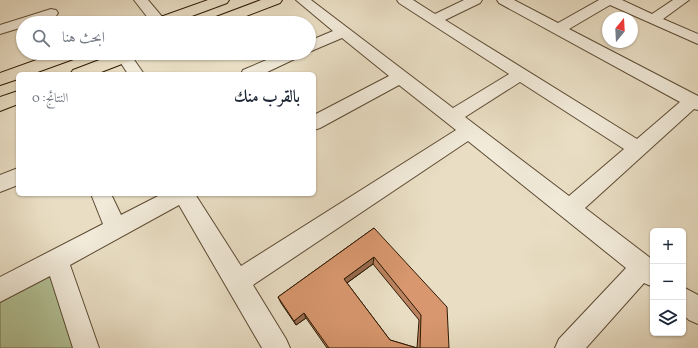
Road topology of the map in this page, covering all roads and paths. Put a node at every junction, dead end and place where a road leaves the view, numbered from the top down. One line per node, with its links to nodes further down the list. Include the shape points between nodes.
1 (44, 0): 11 (street)
2 (141, 0): 12 (street)
3 (222, 0): 13 (main road)
4 (275, 0): 14 (main road)
5 (303, 0): 20 (street)
6 (404, 0): 15 (street)
7 (476, 0): 15 (street)
8 (504, 0): 19 (street)
9 (610, 0): 16 (street); 19 (street)
10 (682, 0): 16 (street)
11 (53, 16)
12 (153, 16)
13 (177, 16)
14 (233, 16)
15 (435, 19): 32 (street)
16 (653, 19): 21 (street)
17 (16, 26): 18 (street)
18 (0, 30)
19 (558, 30): 36 (street)
20 (344, 32): 22 (street); 33 (street)
21 (698, 40)
22 (316, 44)
23 (54, 60): 27 (main road)
24 (116, 60): 28 (main road)
25 (131, 60): 29 (street)
26 (280, 60): 30 (street)
27 (20, 72)
28 (84, 72)
29 (135, 72)
30 (253, 72)
31 (16, 73): 34 (main road)
32 (520, 74): 38 (street); 41 (street)
33 (401, 77): 38 (street); 39 (street)
34 (0, 79)
35 (16, 98): 37 (main road)
36 (695, 103): 41 (street)
37 (0, 104)
38 (451, 117): 40 (street)
39 (316, 122)
40 (469, 131): 47 (street); 51 (street)
41 (638, 149): 47 (street)
42 (16, 177): 43 (street)
43 (0, 184)
44 (102, 196): 48 (street)
45 (177, 196): 48 (street)
46 (185, 196): 51 (street)
47 (569, 209): 50 (street)
48 (116, 228): 49 (street)
49 (57, 260): 52 (street); 55 (street)
50 (648, 271): 57 (street)
51 (237, 282): 56 (street)
52 (0, 290)
53 (684, 300): 54 (street)
54 (698, 311)
55 (86, 348)
56 (277, 348)
57 (568, 348)

